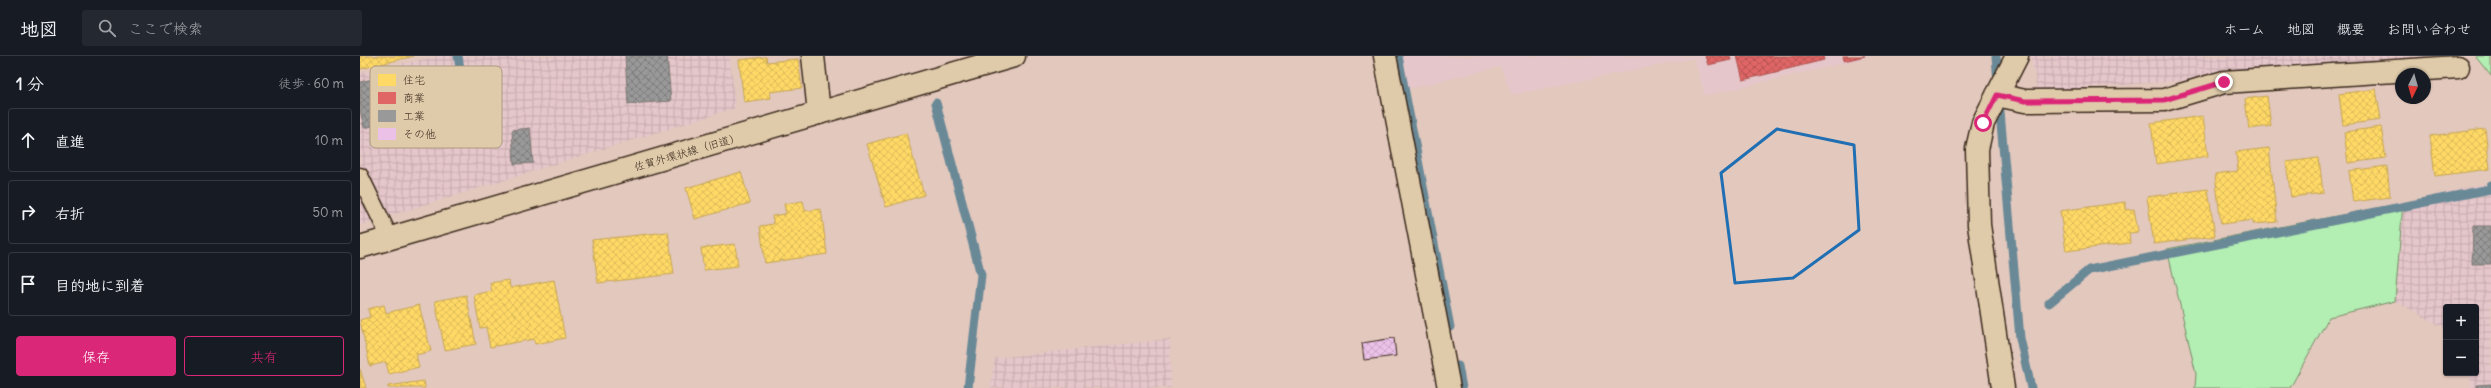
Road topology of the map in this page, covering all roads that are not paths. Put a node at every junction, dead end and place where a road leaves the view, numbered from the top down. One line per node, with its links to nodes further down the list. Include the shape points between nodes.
1 (813, 56): 7 (street)
2 (1014, 56): 7 (street, 佐賀外環状線（旧道）)
3 (1385, 56): 11 (street)
4 (2017, 56): 6 (street)
5 (2458, 68): 6 (street, via 2224,82 2164,100 2025,101)
6 (1997, 95): 12 (street, via 1983,123 1977,148 1979,225)
7 (819, 113): 9 (street, 佐賀外環状線（旧道）)
8 (360, 176): 9 (lane)
9 (390, 238): 10 (street, 佐賀外環状線（旧道）)
10 (360, 247)
11 (1449, 388)
12 (2003, 388)

